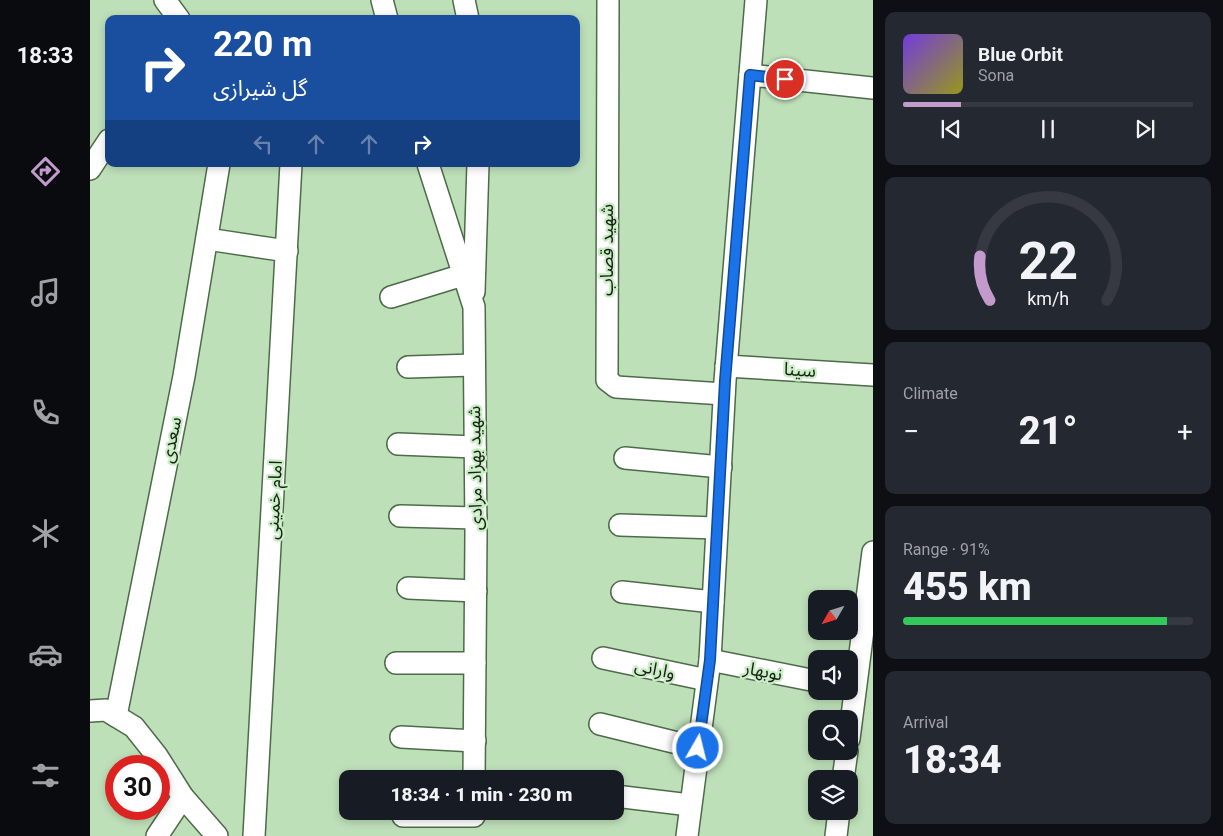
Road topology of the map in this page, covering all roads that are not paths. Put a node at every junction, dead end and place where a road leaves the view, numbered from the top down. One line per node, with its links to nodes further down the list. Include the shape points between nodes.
1 (382, 0): 5 (street)
2 (464, 0): 6 (street)
3 (608, 0): 24 (street, شهید قصاب, via 607,380 616,387)
4 (756, 0): 7 (street)
5 (386, 15)
6 (467, 15)
7 (750, 75): 8 (street); 21 (street)
8 (873, 88)
9 (105, 146): 14 (street)
10 (219, 167): 15 (street, سعدی)
11 (291, 167): 16 (street, امام خمینی)
12 (429, 167): 17 (street, شهید بهزاد مرادی)
13 (478, 167): 19 (street)
14 (90, 169)
15 (207, 239): 16 (street); 46 (street, سعدی, via 184,376)
16 (287, 251): 60 (street, امام خمینی)
17 (463, 275): 18 (street); 19 (street, شهید بهزاد مرادی)
18 (391, 297)
19 (474, 307): 20 (street, شهید بهزاد مرادی)
20 (474, 365): 22 (street); 26 (street, شهید بهزاد مرادی)
21 (726, 366): 23 (street, سینا); 24 (street)
22 (408, 367)
23 (873, 375)
24 (724, 394): 28 (street)
25 (398, 444): 26 (street)
26 (475, 447): 30 (street, شهید بهزاد مرادی)
27 (625, 458): 28 (street)
28 (721, 467): 32 (street)
29 (400, 516): 30 (street)
30 (476, 518): 35 (street, شهید بهزاد مرادی)
31 (620, 525): 32 (street)
32 (717, 528): 37 (street)
33 (873, 552): 43 (street)
34 (408, 588): 35 (street)
35 (476, 591): 40 (street, شهید بهزاد مرادی)
36 (622, 592): 37 (street)
37 (713, 602): 41 (street)
38 (603, 658): 41 (street, وارانی)
39 (396, 663): 40 (street)
40 (475, 663): 49 (street, شهید بهزاد مرادی)
41 (709, 670): 42 (street, نوبهار); 50 (street)
42 (808, 680)
43 (859, 689): 44 (street)
44 (855, 710)
45 (90, 712): 46 (street, via 106,710)
46 (116, 716): 52 (street, via 134,727)
47 (600, 724): 50 (street)
48 (401, 737): 49 (street)
49 (475, 741): 51 (street, شهید بهزاد مرادی)
50 (698, 748): 54 (street)
51 (474, 770)
52 (183, 797): 58 (street); 59 (street)
53 (624, 797): 54 (street)
54 (690, 805): 61 (street)
55 (460, 820): 57 (street)
56 (838, 820): 62 (street)
57 (474, 821)
58 (158, 836)
59 (217, 836)
60 (254, 836)
61 (687, 836)
62 (836, 836)

